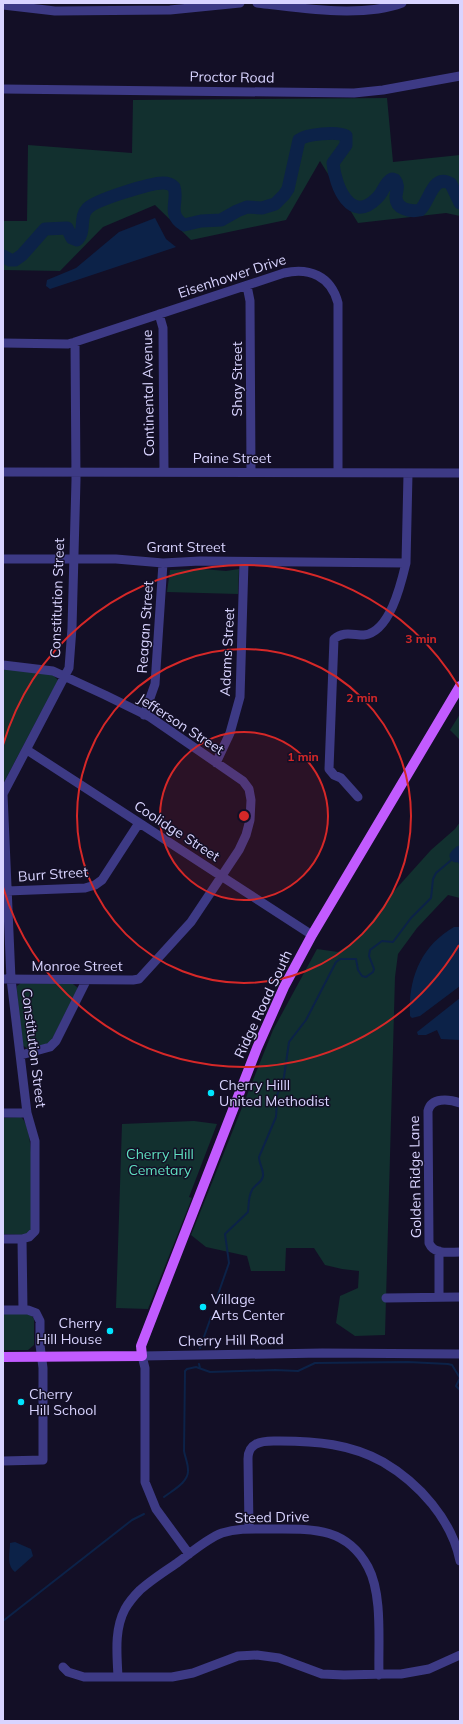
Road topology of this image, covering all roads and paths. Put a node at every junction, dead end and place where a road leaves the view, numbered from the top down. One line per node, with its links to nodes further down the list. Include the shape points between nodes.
1 (240, 3): 6 (street, via 185,10)
2 (257, 3): 5 (street, via 316,10)
3 (402, 3): 5 (street, via 385,8)
4 (3, 5): 6 (street, via 55,11)
5 (356, 6)
6 (125, 7)
7 (460, 76): 8 (street, Proctor Road, via 354,93)
8 (3, 89)
9 (247, 286): 10 (street, Eisenhower Drive); 16 (street, Shay Street, via 250,301); 17 (street, Eisenhower Drive, via 300,270 316,275 334,292 338,308)
10 (159, 314): 11 (street, Eisenhower Drive); 15 (street, Continental Avenue, via 163,328)
11 (75, 342): 12 (street, Eisenhower Drive); 14 (street, Constitution Street)
12 (3, 343)
13 (3, 472): 14 (street, Paine Street)
14 (76, 472): 15 (street, Paine Street); 20 (street, Constitution Street)
15 (164, 472): 16 (street, Paine Street)
16 (251, 472): 17 (street, Paine Street)
17 (338, 472): 19 (street, Paine Street)
18 (460, 473): 19 (street, Paine Street)
19 (408, 474): 24 (street)
20 (74, 558): 21 (street, Grant Street); 23 (street, Grant Street, via 129,559); 26 (street, Constitution Street, via 72,628)
21 (3, 559)
22 (244, 562): 23 (street, Grant Street); 24 (street, Grant Street); 30 (street, Adams Street, via 240,697 230,733)
23 (163, 563): 28 (street, Reagan Street, via 155,684)
24 (406, 563): 32 (street, via 400,587 380,627 372,633 339,635 334,639 329,769)
25 (3, 665): 26 (street, Jefferson Street, via 53,671)
26 (66, 676): 28 (street, Jefferson Street); 29 (street, Constitution Street)
27 (460, 686): 36 (main road, Ridge Road South)
28 (144, 715): 30 (street, Jefferson Street)
29 (27, 750): 31 (street, Constitution Street); 33 (street, Coolidge Street)
30 (216, 763): 34 (street, Jefferson Street, via 243,781 252,800 246,835)
31 (3, 794): 35 (street, Constitution Street)
32 (358, 797)
33 (139, 823): 34 (street, Coolidge Street); 35 (street, Burr Street, via 102,880 95,885 86,888)
34 (222, 876): 36 (street, Coolidge Street); 38 (street, Monroe Street, via 191,922 139,979)
35 (7, 891): 37 (street, Constitution Street)
36 (312, 935): 53 (main road, Ridge Road South, via 284,987 257,1048 149,1327 142,1346)
37 (7, 979): 38 (street, Monroe Street); 39 (street, Constitution Street)
38 (86, 981): 39 (street, via 56,1041 50,1047)
39 (21, 1055): 41 (street, Constitution Street)
40 (460, 1103): 45 (street, Golden Ridge Lane, via 443,1100 434,1102 428,1108 428,1240 431,1247)
41 (27, 1113): 42 (street); 44 (street, Constitution Street, via 35,1141 35,1231)
42 (3, 1114)
43 (3, 1239): 44 (street)
44 (22, 1239): 51 (street)
45 (439, 1251): 46 (street, Golden Ridge Lane); 49 (street)
46 (460, 1252)
47 (460, 1297): 49 (street)
48 (386, 1298): 49 (street)
49 (439, 1298)
50 (3, 1310): 51 (street)
51 (22, 1310): 55 (street, via 36,1313 40,1321)
52 (460, 1354): 53 (street, Cherry Hill Road)
53 (142, 1356): 55 (main road, Cherry Hill Road); 58 (street, via 145,1368 145,1482 156,1509)
54 (3, 1357): 55 (main road, Cherry Hill Road)
55 (42, 1357): 56 (street, via 43,1460)
56 (3, 1460)
57 (249, 1529): 58 (street, Steed Drive, via 219,1535); 59 (street, via 248,1459 254,1445 265,1442 301,1441 328,1443 371,1456 413,1484 437,1511 450,1532); 62 (street, Steed Drive, via 321,1530 340,1538 359,1555 371,1574 377,1596)
58 (189, 1554): 63 (street, Steed Drive, via 141,1589 125,1609 118,1633)
59 (460, 1561)
60 (460, 1655): 62 (street, via 429,1669)
61 (63, 1667): 63 (street, via 68,1672 84,1677)
62 (379, 1675): 63 (street, via 322,1674 279,1658 257,1654 238,1656 181,1676)
63 (118, 1677)

